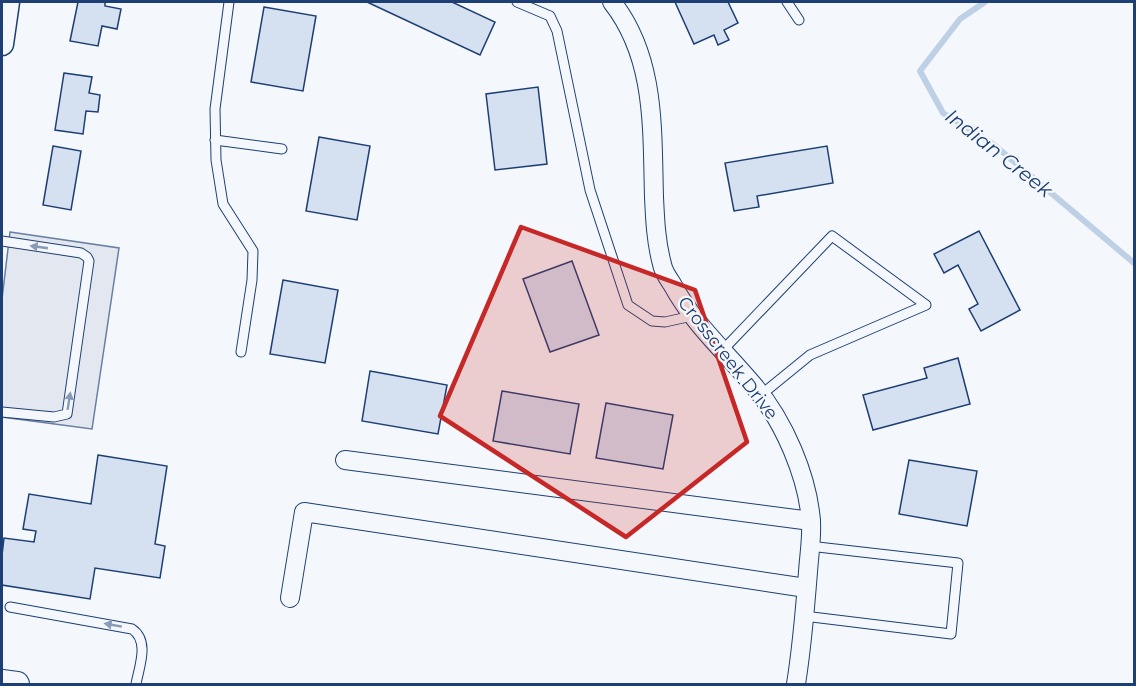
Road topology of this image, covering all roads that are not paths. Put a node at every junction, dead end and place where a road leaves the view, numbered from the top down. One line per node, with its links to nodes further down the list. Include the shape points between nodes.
1 (8, 2): 7 (street)
2 (229, 2): 8 (lane, via 215,109)
3 (517, 2): 11 (lane, via 550,16 557,31 590,190 628,305 652,321)
4 (612, 2): 11 (street, Crosscreek Drive, via 623,15 639,51 652,107 656,234 662,267)
5 (787, 2): 6 (lane)
6 (799, 20)
7 (2, 44)
8 (216, 140): 9 (lane); 13 (lane, via 223,204 253,251)
9 (282, 149)
10 (2, 241): 15 (lane, one-way to 10, via 54,417 67,414 89,261 81,253)
11 (692, 316): 12 (street, Crosscreek Drive)
12 (721, 351): 14 (street, Crosscreek Drive); 14 (lane, via 832,236 926,305 810,355)
13 (241, 352)
14 (761, 395): 17 (street, Crosscreek Drive, via 776,415 795,456)
15 (2, 412)
16 (345, 460): 17 (street)
17 (811, 521): 18 (street, Crosscreek Drive)
18 (809, 546): 19 (street, Crosscreek Drive); 22 (lane, via 958,563 951,634)
19 (806, 588): 20 (street, via 304,512); 22 (street, Crosscreek Drive)
20 (290, 598)
21 (10, 607): 25 (lane, one-way to 21, via 142,640 132,629)
22 (804, 616): 26 (street, Crosscreek Drive)
23 (2, 682): 24 (main road)
24 (17, 684)
25 (136, 684)
26 (796, 684)

